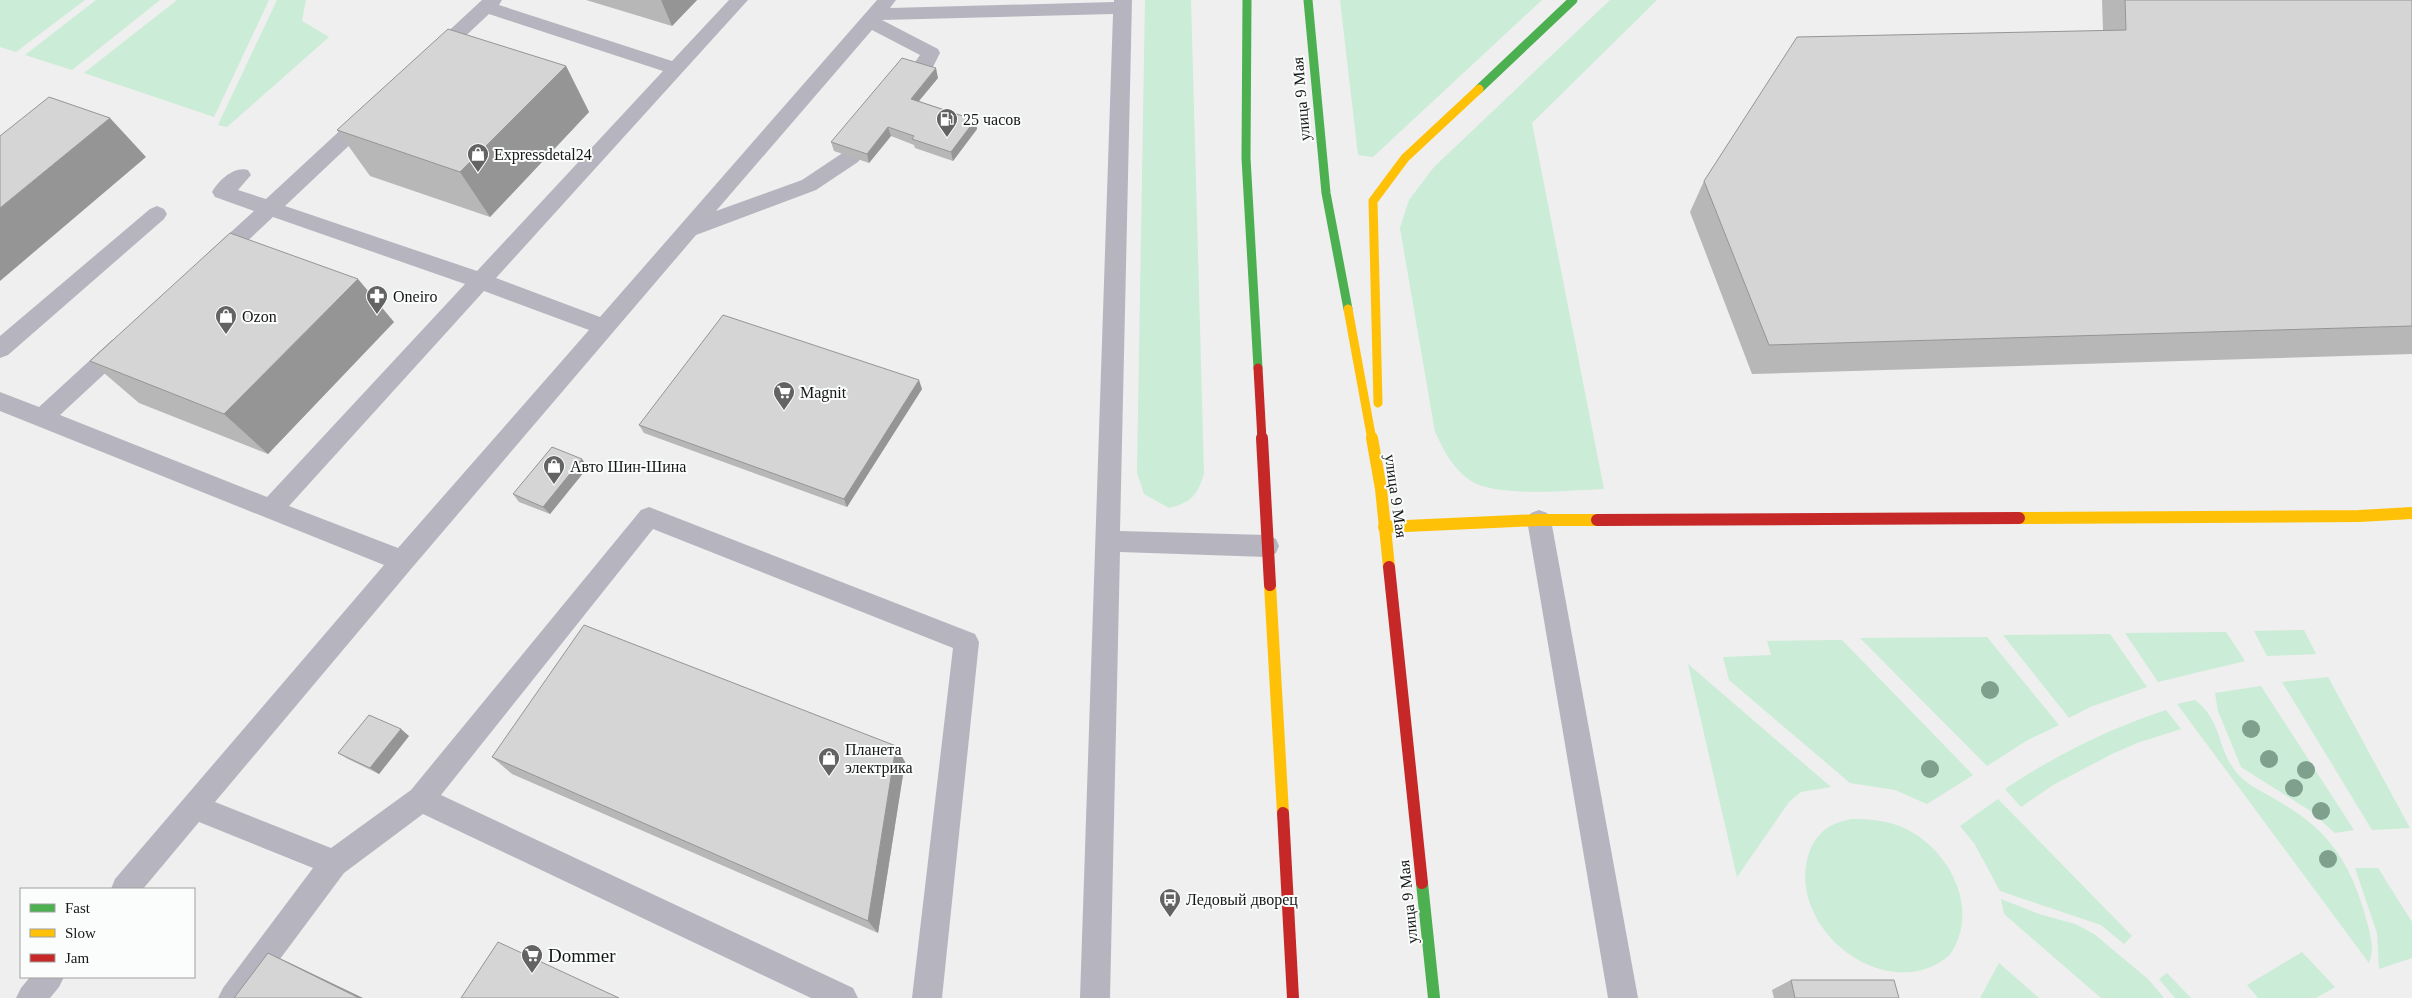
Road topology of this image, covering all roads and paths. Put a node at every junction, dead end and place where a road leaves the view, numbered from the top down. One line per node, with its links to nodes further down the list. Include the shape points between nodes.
1 (739, 0): 9 (lane)
2 (1247, 0): 30 (main road, via 1246,158)
3 (1308, 0): 24 (main road, улица 9 Мая, via 1326,193)
4 (1573, 0): 24 (main road, via 1405,158 1373,201)
5 (489, 4): 8 (lane); 9 (lane)
6 (1123, 4): 7 (lane); 29 (lane)
7 (877, 12): 11 (lane, via 931,52 920,72); 16 (lane)
8 (421, 68)
9 (675, 68): 18 (lane)
10 (384, 101): 14 (lane)
11 (895, 103)
12 (883, 118): 16 (lane, via 851,157 809,185)
13 (241, 175): 14 (lane, via 222,192)
14 (269, 209): 17 (lane); 18 (lane)
15 (157, 214): 21 (lane)
16 (688, 230): 19 (lane)
17 (203, 269)
18 (481, 281): 19 (lane); 25 (lane)
19 (604, 327): 31 (lane)
20 (137, 330): 23 (lane)
21 (0, 349)
22 (0, 401): 23 (lane)
23 (42, 418): 25 (lane)
24 (1381, 489): 28 (main road, улица 9 Мая)
25 (270, 510): 31 (lane)
26 (2412, 513): 27 (main road, via 2359,516)
27 (1539, 520): 28 (main road); 44 (lane)
28 (1384, 527): 43 (main road, улица 9 Мая)
29 (1107, 541): 30 (lane); 41 (lane)
30 (1267, 546): 42 (main road)
31 (402, 561): 33 (lane)
32 (421, 799): 34 (lane); 39 (lane); 40 (lane, via 649,517 966,642)
33 (196, 808): 34 (lane); 35 (lane)
34 (334, 863): 38 (lane)
35 (126, 888)
36 (49, 978): 37 (lane)
37 (31, 998)
38 (233, 998)
39 (843, 998)
40 (928, 998)
41 (1095, 998)
42 (1292, 998)
43 (1434, 998)
44 (1623, 998)

